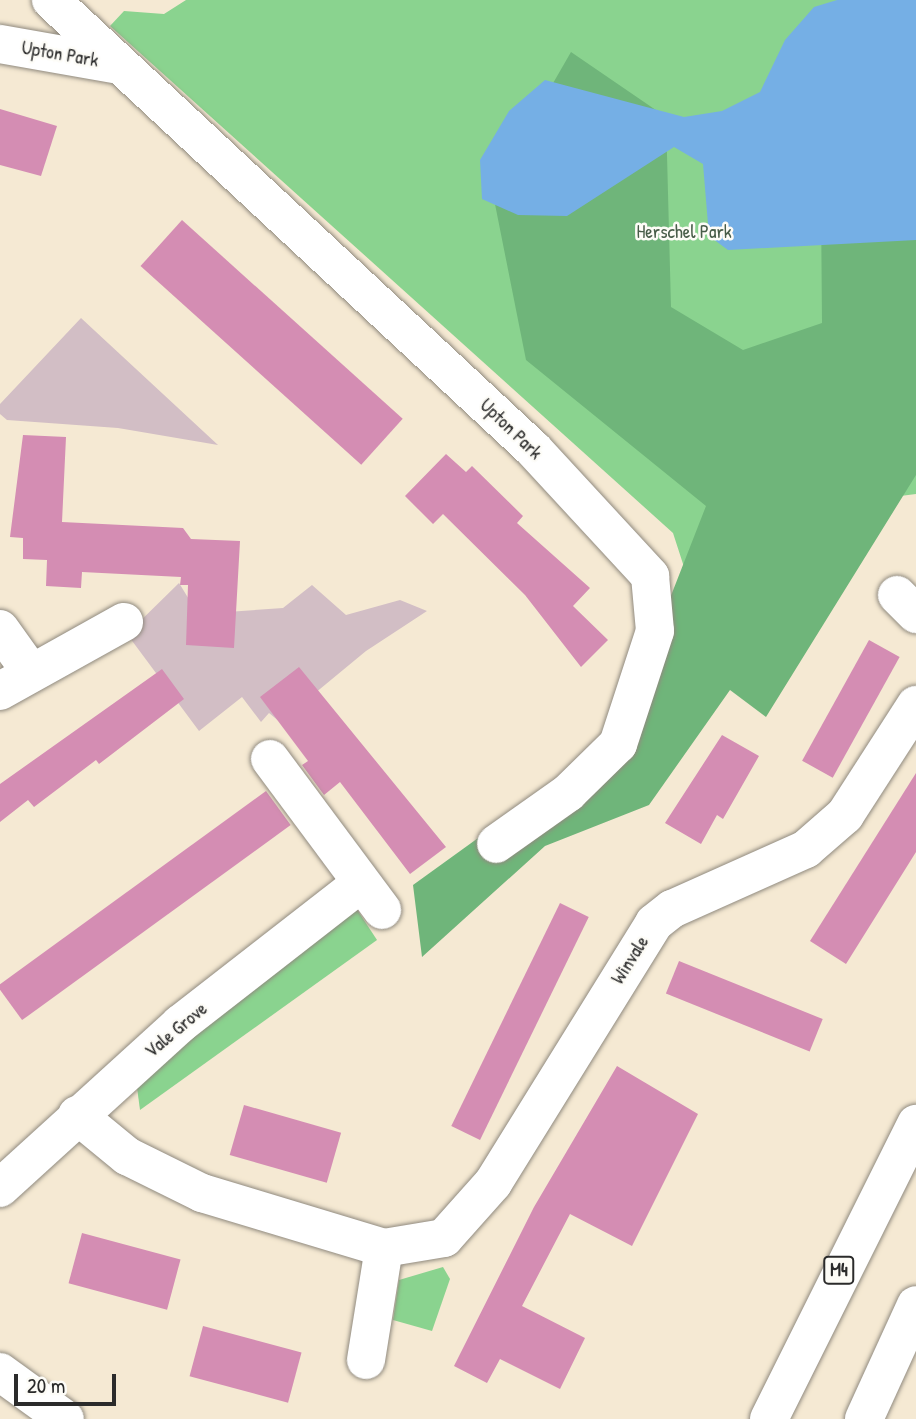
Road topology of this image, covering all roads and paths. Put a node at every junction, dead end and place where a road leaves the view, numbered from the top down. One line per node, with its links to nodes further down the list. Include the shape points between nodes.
1 (51, 0): 3 (main road, Upton Park)
2 (0, 44): 3 (main road, Upton Park)
3 (119, 65): 9 (main road, Upton Park, via 523,440 650,576 655,631 618,744 568,793)
4 (124, 622): 6 (main road)
5 (0, 629): 6 (main road)
6 (15, 681)
7 (916, 705): 13 (main road, Winvale, via 845,815 806,849 672,909 654,923 493,1184 444,1238)
8 (270, 759): 10 (main road, Vale Grove, via 372,897 180,1024)
9 (496, 844)
10 (77, 1115): 12 (main road, Vale Grove); 13 (main road, Winvale, via 127,1156 201,1193)
11 (916, 1124): 20 (main road, M4)
12 (0, 1188)
13 (384, 1248): 15 (main road)
14 (916, 1305): 21 (main road)
15 (366, 1360)
16 (0, 1372): 19 (main road)
17 (0, 1399): 18 (main road)
18 (19, 1419)
19 (65, 1419)
20 (769, 1419)
21 (864, 1419)

